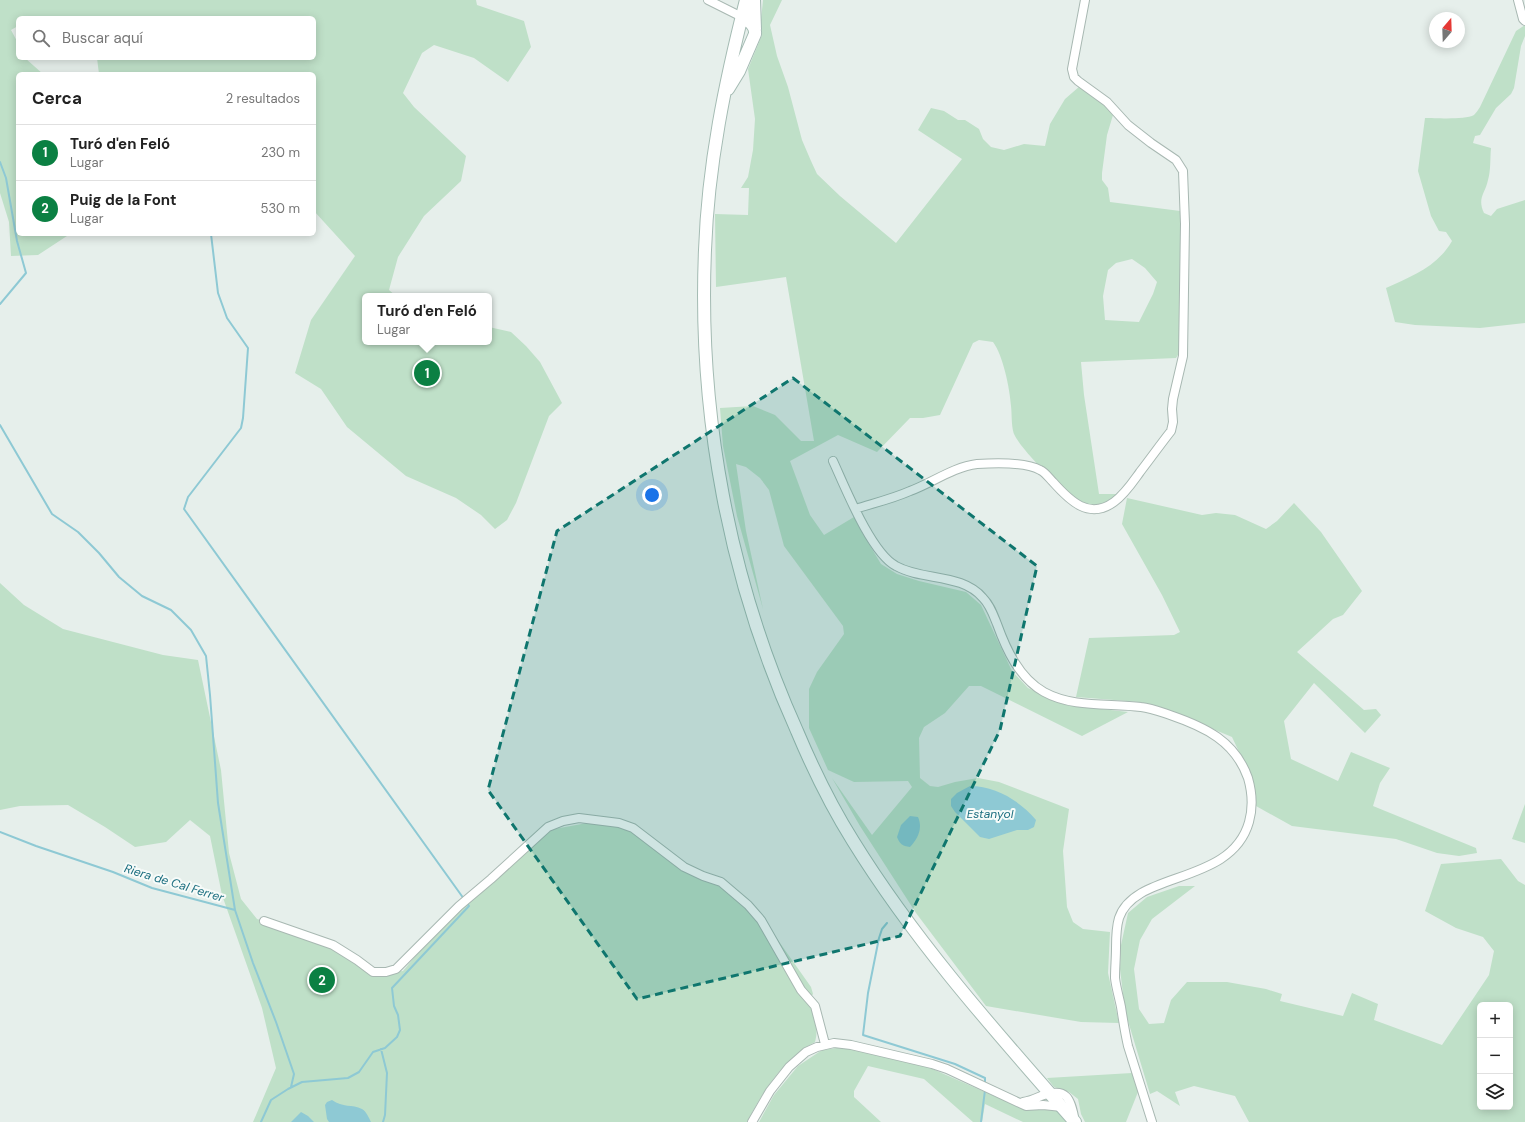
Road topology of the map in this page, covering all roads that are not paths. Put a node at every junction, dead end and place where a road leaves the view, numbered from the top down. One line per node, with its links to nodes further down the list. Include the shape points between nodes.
1 (708, 0): 6 (street)
2 (746, 0): 6 (main road)
3 (754, 0): 8 (main road)
4 (1086, 0): 11 (street, via 1072,69 1074,77 1107,102 1128,125 1176,160 1183,171 1183,356 1173,399 1171,431 1125,492 1104,508 1093,510 1077,504 1042,470 1032,466 976,464 911,491)
5 (1518, 0): 7 (street)
6 (742, 17): 8 (main road); 9 (main road)
7 (1525, 21)
8 (755, 29): 9 (main road, via 739,72)
9 (724, 95): 14 (main road, via 710,180 705,247 706,360 717,464 729,526 755,623 809,760 852,839 919,938)
10 (833, 461): 11 (street)
11 (855, 509): 22 (street, via 875,546 894,566 912,573 957,582 972,588 983,597 991,609 1006,648 1031,684 1065,700 1145,707 1187,721 1222,740 1242,765 1248,780 1252,811 1241,841 1210,866 1171,880 1133,898 1124,907 1116,929 1115,978 1128,1044)
12 (264, 921): 13 (street, via 333,945 373,972 386,972 396,969 460,906 548,827 579,818 619,822 633,828 684,867 721,882 748,905 761,920 801,990 815,1006)
13 (825, 1044): 17 (street, via 851,1045 932,1064); 20 (street, via 806,1052 789,1067 770,1091)
14 (1038, 1080): 15 (main road); 16 (street)
15 (1049, 1093): 16 (street); 18 (street); 19 (main road); 21 (street, via 1058,1092 1069,1099)
16 (1035, 1099): 17 (street)
17 (1016, 1102): 18 (street, via 1026,1106)
18 (1043, 1105): 19 (street)
19 (1062, 1107): 21 (main road)
20 (752, 1122)
21 (1075, 1122)
22 (1152, 1122)

